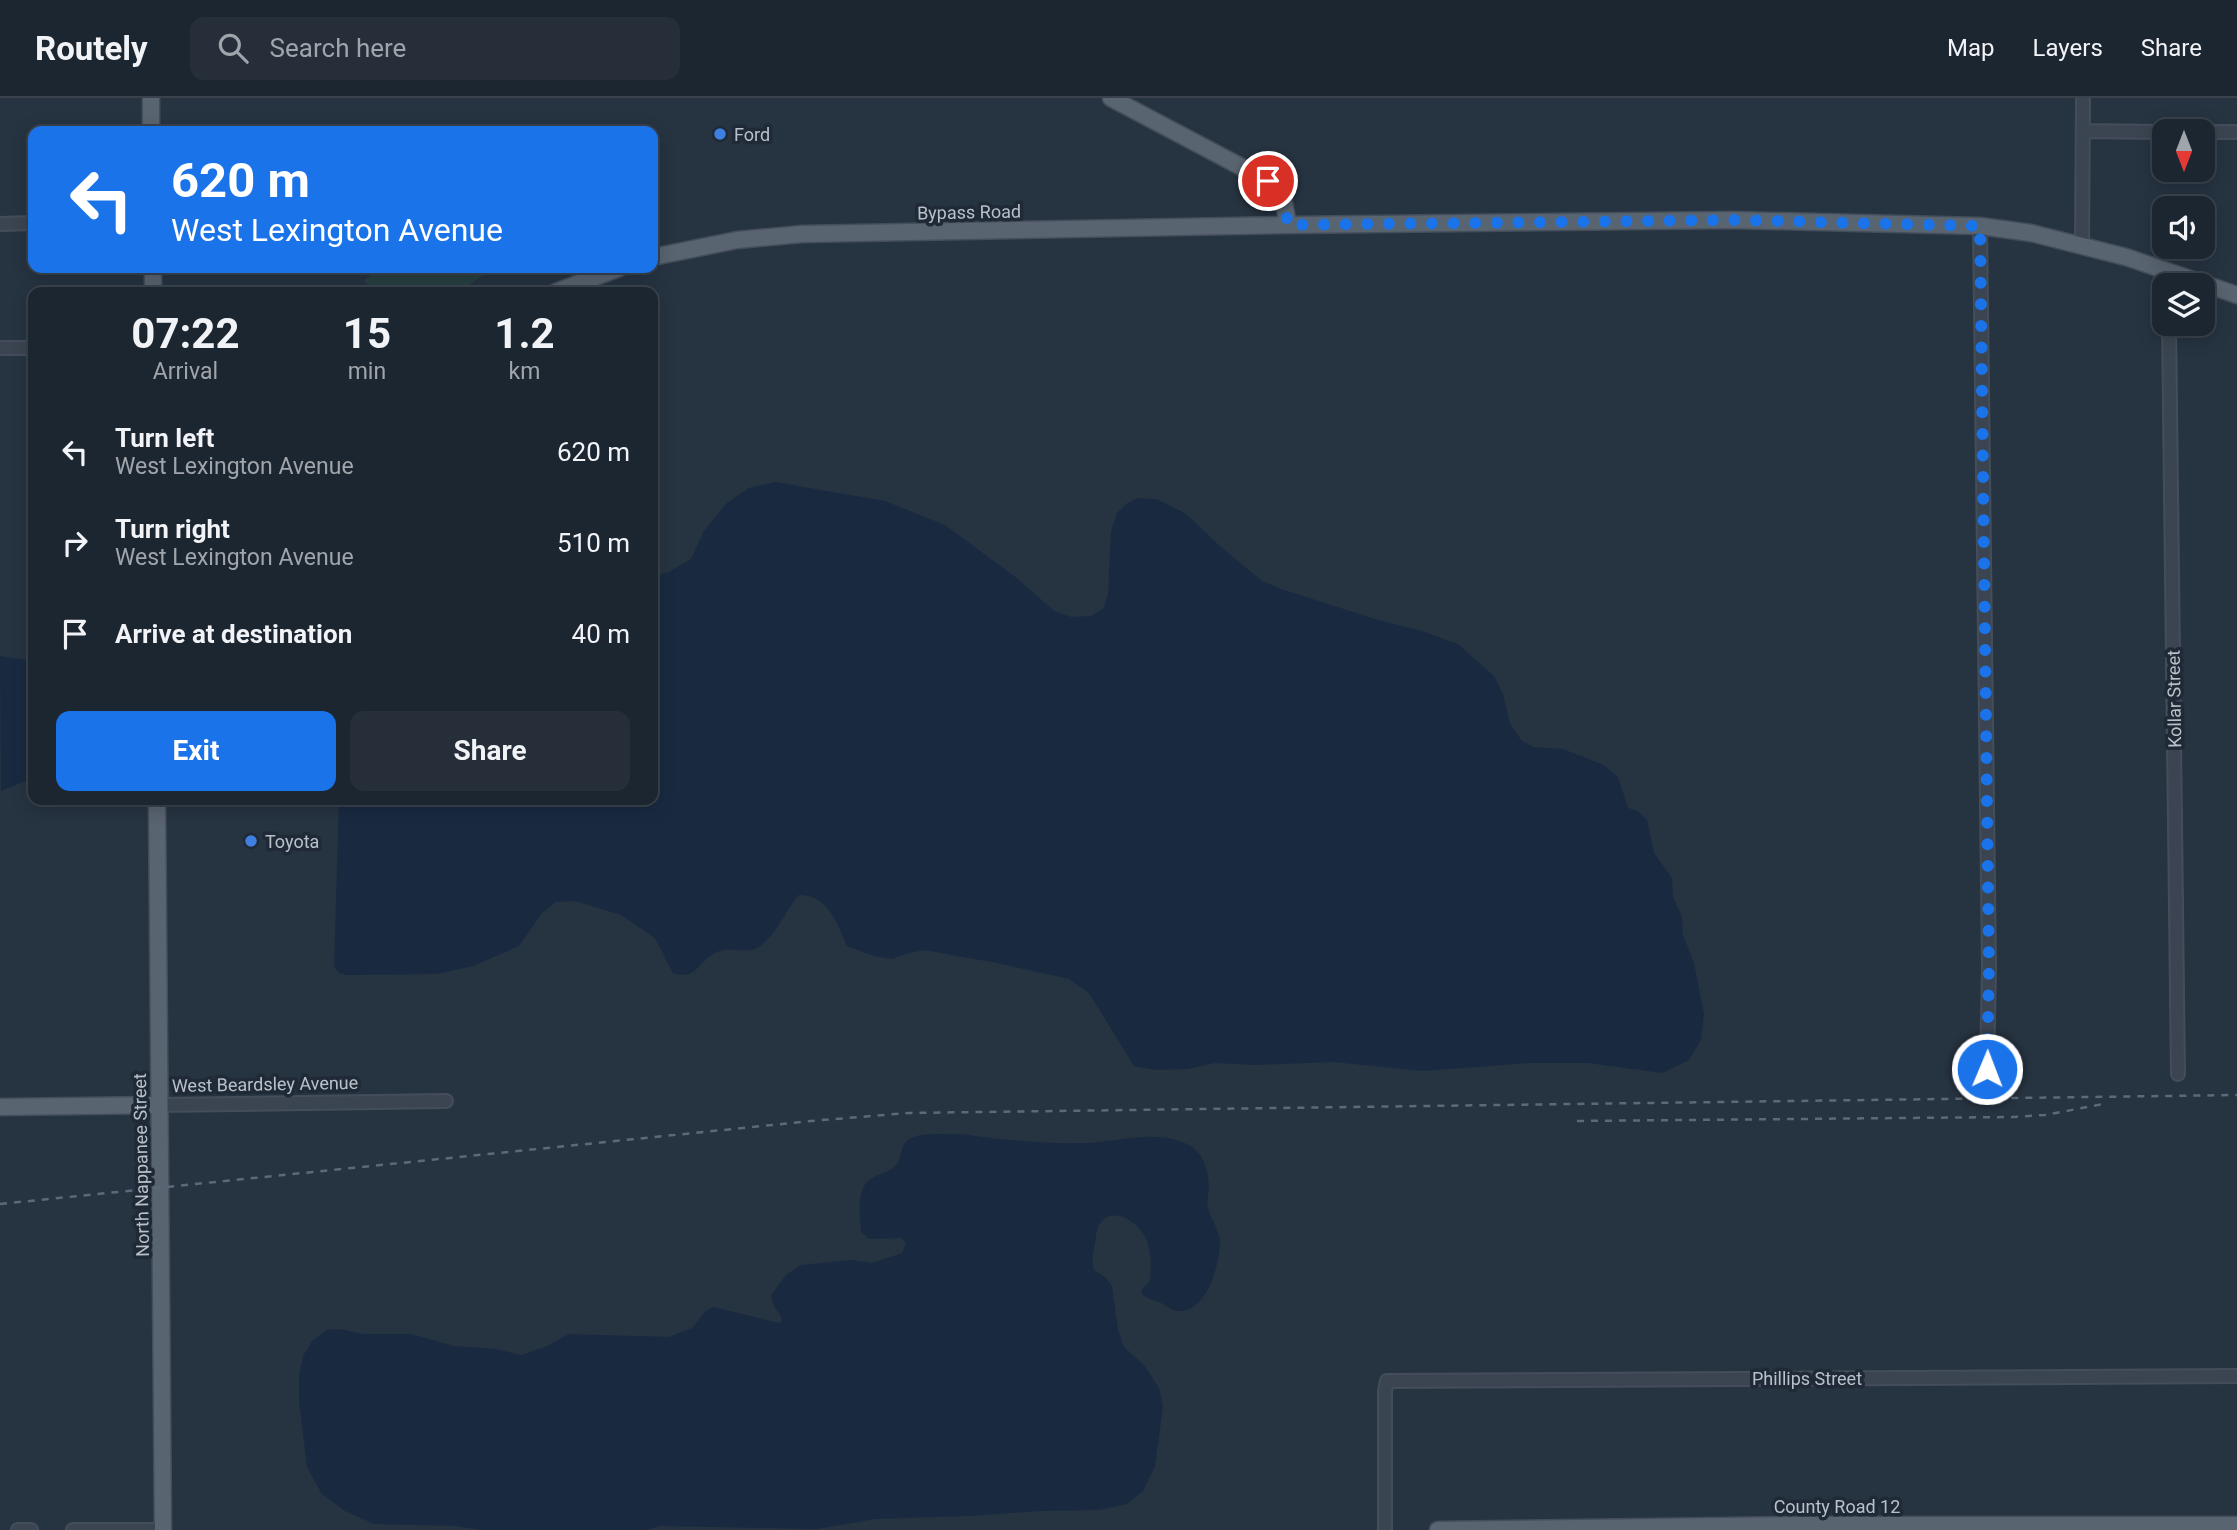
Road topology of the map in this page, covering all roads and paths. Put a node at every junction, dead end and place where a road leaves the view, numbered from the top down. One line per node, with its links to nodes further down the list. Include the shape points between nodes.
1 (151, 98): 4 (main road)
2 (1111, 98): 11 (main road, via 1268,181 1283,197)
3 (2083, 98): 5 (street)
4 (151, 126)
5 (2083, 131): 6 (street); 13 (street)
6 (2152, 132)
7 (2216, 132): 8 (street)
8 (2237, 132)
9 (28, 223): 10 (street)
10 (0, 224)
11 (1288, 225): 12 (main road, Bypass Road, via 1733,220); 14 (main road, Bypass Road, via 802,234 737,240)
12 (1980, 226): 13 (main road, Bypass Road); 24 (street)
13 (2082, 245): 16 (main road, Bypass Road)
14 (658, 256)
15 (606, 273): 17 (main road)
16 (2158, 273)
17 (569, 287)
18 (2215, 289): 19 (main road, Bypass Road)
19 (2237, 295)
20 (2169, 336): 25 (street, Kollar Street)
21 (0, 348): 22 (street)
22 (28, 348)
23 (157, 805): 27 (main road, North Nappanee Street)
24 (1987, 1069)
25 (2178, 1074)
26 (446, 1101): 27 (street, West Beardsley Avenue)
27 (159, 1105): 28 (main road, West Beardsley Avenue); 37 (main road, North Nappanee Street)
28 (0, 1107)
29 (2237, 1376): 38 (street, Phillips Street, via 1387,1381)
30 (2237, 1525): 32 (main road, County Road 12)
31 (1805, 1527): 32 (main road, County Road 12); 33 (main road, County Road 12)
32 (2174, 1527)
33 (1545, 1529): 39 (main road, County Road 12)
34 (18, 1530): 35 (street)
35 (31, 1530)
36 (73, 1530): 37 (street)
37 (163, 1530)
38 (1385, 1530)
39 (1438, 1530)

